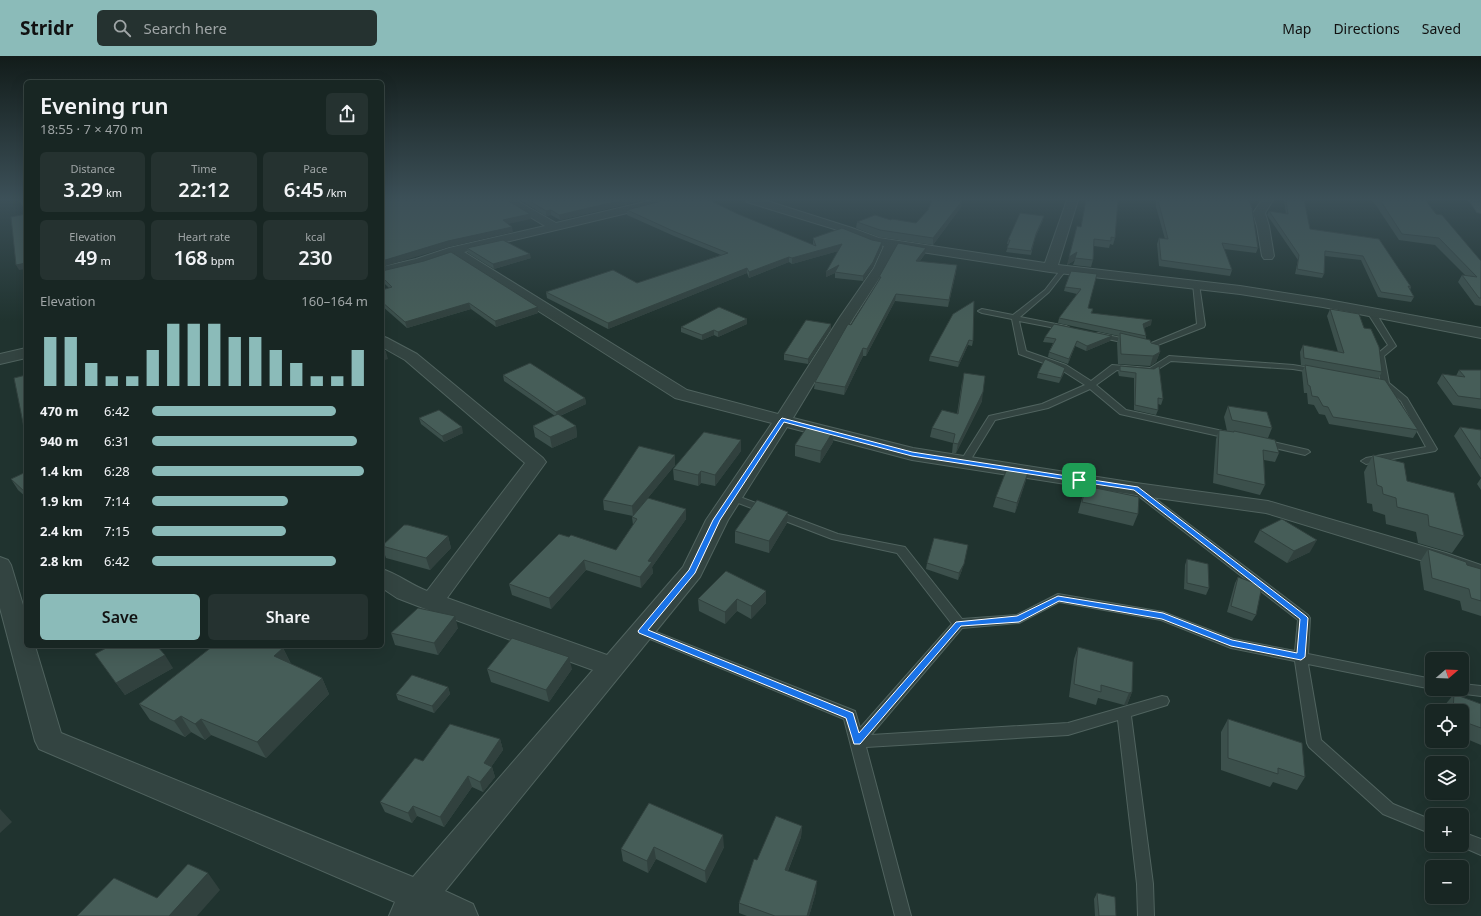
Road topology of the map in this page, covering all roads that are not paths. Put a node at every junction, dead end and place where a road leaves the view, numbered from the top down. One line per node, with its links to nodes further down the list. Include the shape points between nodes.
1 (499, 240): 6 (street)
2 (874, 240): 5 (street)
3 (1064, 240): 8 (street)
4 (1265, 240): 7 (street)
5 (892, 243): 8 (street); 23 (street, via 880,268)
6 (453, 251): 9 (street, via 420,262); 23 (street, via 681,394)
7 (1268, 256)
8 (1057, 268): 10 (street); 13 (lane, via 1047,291)
9 (384, 270)
10 (1196, 284): 12 (street); 18 (lane, via 1201,325)
11 (982, 311): 13 (lane)
12 (1371, 312): 16 (street); 27 (lane, via 1392,346 1380,355 1381,383 1404,400 1432,449)
13 (1016, 316): 14 (lane); 22 (lane, via 1022,352 1064,367)
14 (1075, 330)
15 (1090, 333): 18 (lane)
16 (1481, 333)
17 (384, 342): 34 (street, via 411,357 536,462)
18 (1160, 352): 21 (lane, via 1226,363 1293,366); 22 (lane, via 1152,371 1115,367)
19 (24, 353): 20 (street)
20 (0, 359)
21 (1324, 372)
22 (1091, 385): 24 (lane, via 1123,412); 28 (lane, via 1045,406 992,418)
23 (782, 420): 28 (street, via 912,454); 30 (street)
24 (1238, 438)
25 (1253, 441): 26 (lane)
26 (1305, 452)
27 (1366, 461)
28 (965, 462): 29 (street)
29 (1136, 489): 32 (street, via 1268,507); 37 (lane, via 1304,618)
30 (732, 497): 35 (lane, via 836,537 901,550); 36 (street, via 717,520 692,571)
31 (0, 565): 48 (street, via 49,741)
32 (1481, 573)
33 (384, 578): 34 (street, via 405,592)
34 (431, 602): 38 (street)
35 (959, 624): 37 (lane, via 1019,619 1058,598 1163,616 1231,643); 44 (lane)
36 (642, 631): 38 (street); 44 (lane, via 850,715)
37 (1301, 657): 39 (lane); 45 (lane, via 1314,743 1388,809)
38 (612, 667): 48 (street)
39 (1425, 683)
40 (1469, 690): 41 (lane)
41 (1481, 692)
42 (1162, 701): 43 (lane)
43 (1124, 712): 44 (lane, via 1068,730); 51 (lane, via 1145,884)
44 (857, 742): 50 (lane)
45 (1425, 824)
46 (1469, 843): 47 (lane)
47 (1481, 847)
48 (412, 906): 49 (street)
49 (461, 916)
50 (903, 916)
51 (1146, 916)

